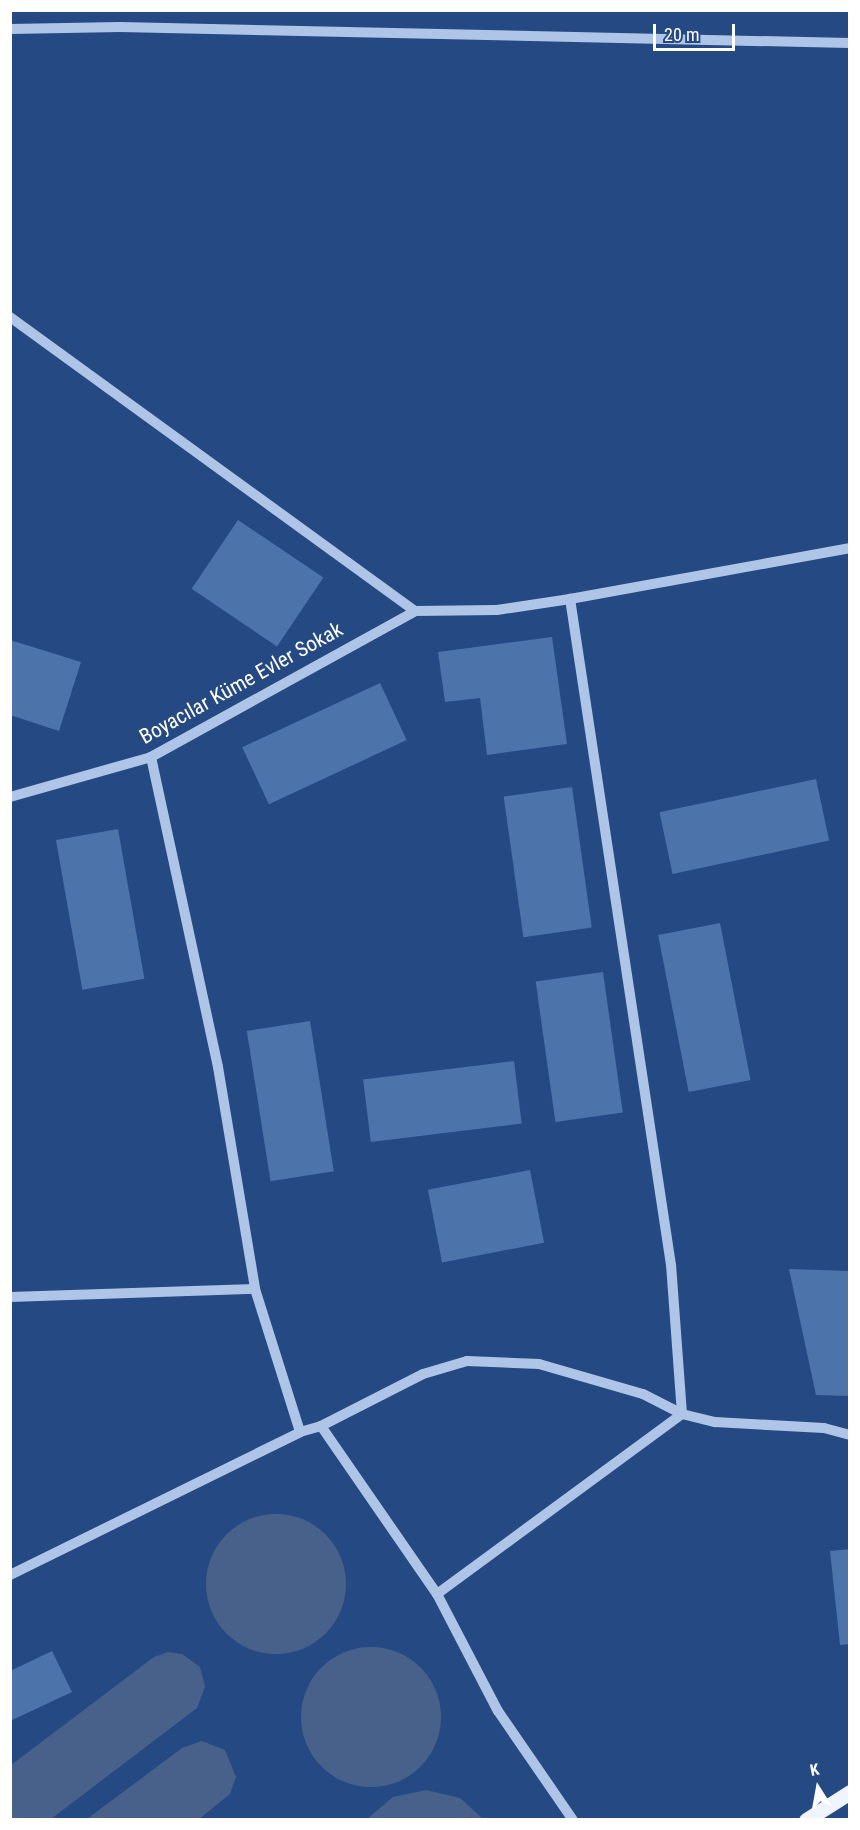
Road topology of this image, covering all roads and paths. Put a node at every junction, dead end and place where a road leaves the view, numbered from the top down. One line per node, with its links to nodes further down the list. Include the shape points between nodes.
1 (10, 29): 2 (street, via 120,27)
2 (849, 43)
3 (10, 317): 6 (street)
4 (849, 548): 5 (street)
5 (570, 599): 6 (street, via 497,609); 11 (street, via 671,1265)
6 (415, 611): 7 (street, Boyacılar Küme Evler Sokak)
7 (151, 757): 8 (street, Boyacılar Küme Evler Sokak); 9 (street, via 218,1067)
8 (10, 796)
9 (255, 1289): 10 (street); 13 (street)
10 (10, 1297)
11 (682, 1414): 12 (street, via 643,1394 539,1364 467,1361 423,1374); 14 (street, via 715,1422 824,1428); 16 (street)
12 (321, 1426): 13 (street); 16 (street)
13 (300, 1432): 15 (street)
14 (849, 1435)
15 (10, 1575)
16 (436, 1594): 18 (street, via 498,1711)
17 (849, 1792): 19 (main road)
18 (573, 1820)
19 (806, 1820)

